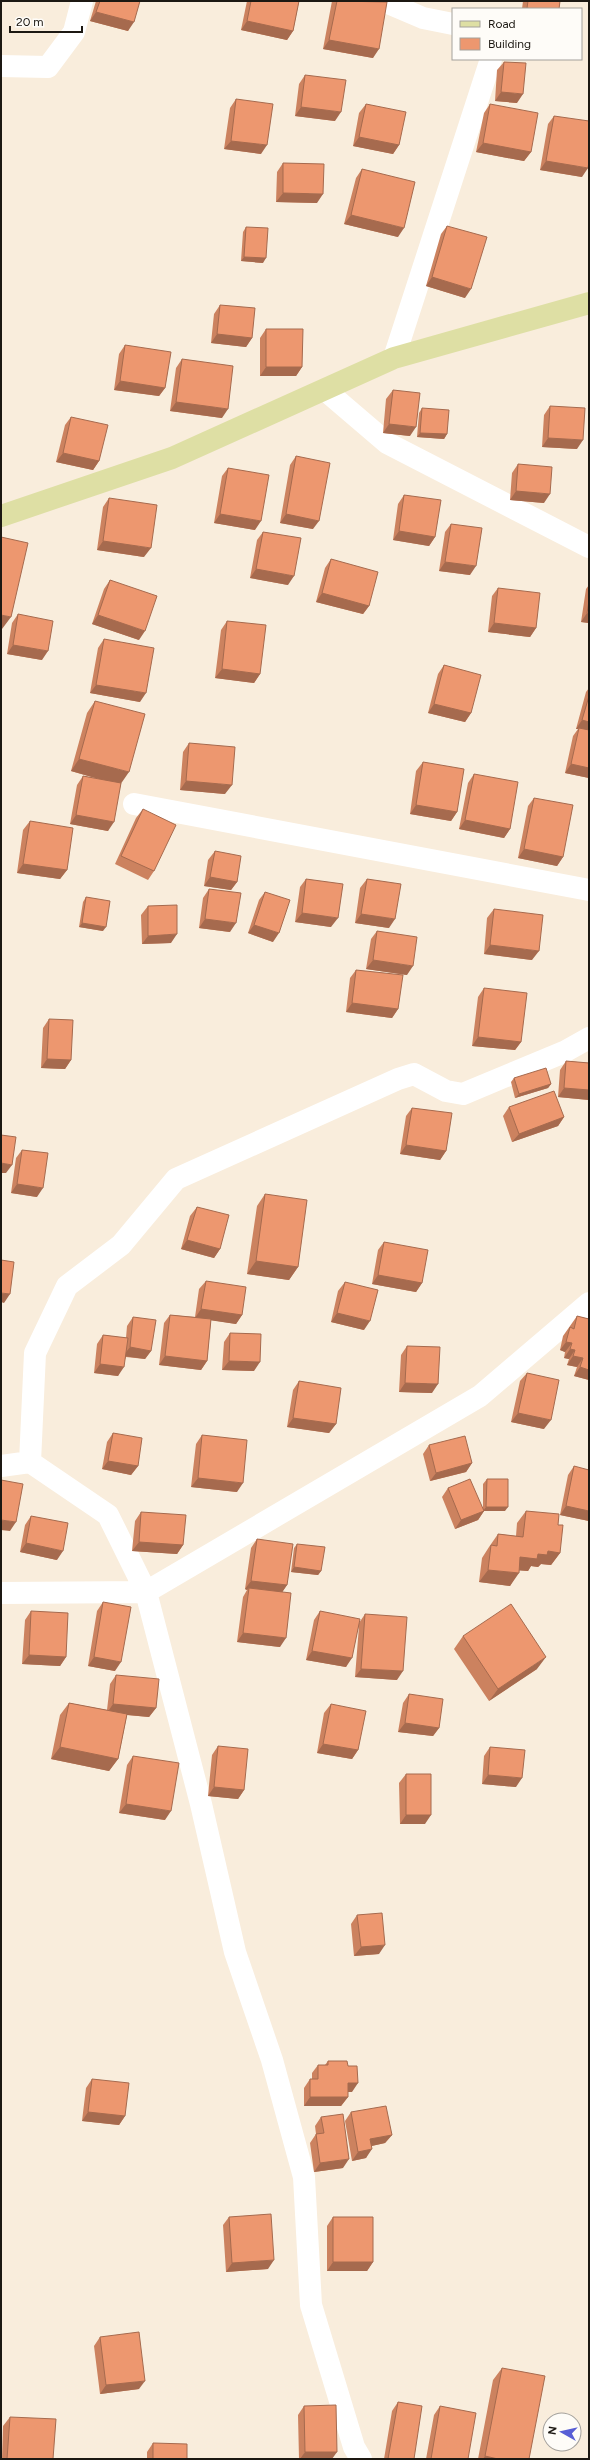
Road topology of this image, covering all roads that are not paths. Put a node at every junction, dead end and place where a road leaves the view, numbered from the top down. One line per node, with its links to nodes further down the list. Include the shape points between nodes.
1 (82, 1): 5 (street, via 74,32 48,67)
2 (383, 1): 3 (street, via 423,18)
3 (452, 24)
4 (491, 60): 7 (street)
5 (1, 66)
6 (589, 303): 7 (main road)
7 (394, 358): 8 (main road)
8 (325, 390): 9 (main road, via 172,458); 10 (street, via 387,443)
9 (1, 516)
10 (589, 547)
11 (134, 804): 12 (street)
12 (589, 890)
13 (589, 1038): 15 (street, via 564,1052 463,1094 446,1091 414,1074 398,1079 176,1179 121,1245 67,1286 35,1353)
14 (589, 1303): 17 (street, via 480,1396)
15 (30, 1462): 16 (street); 17 (street, via 108,1514)
16 (1, 1466)
17 (146, 1592): 18 (street); 19 (street, via 201,1804 235,1952 272,2060 304,2177 311,2305 354,2448)
18 (1, 1593)
19 (361, 2459)

